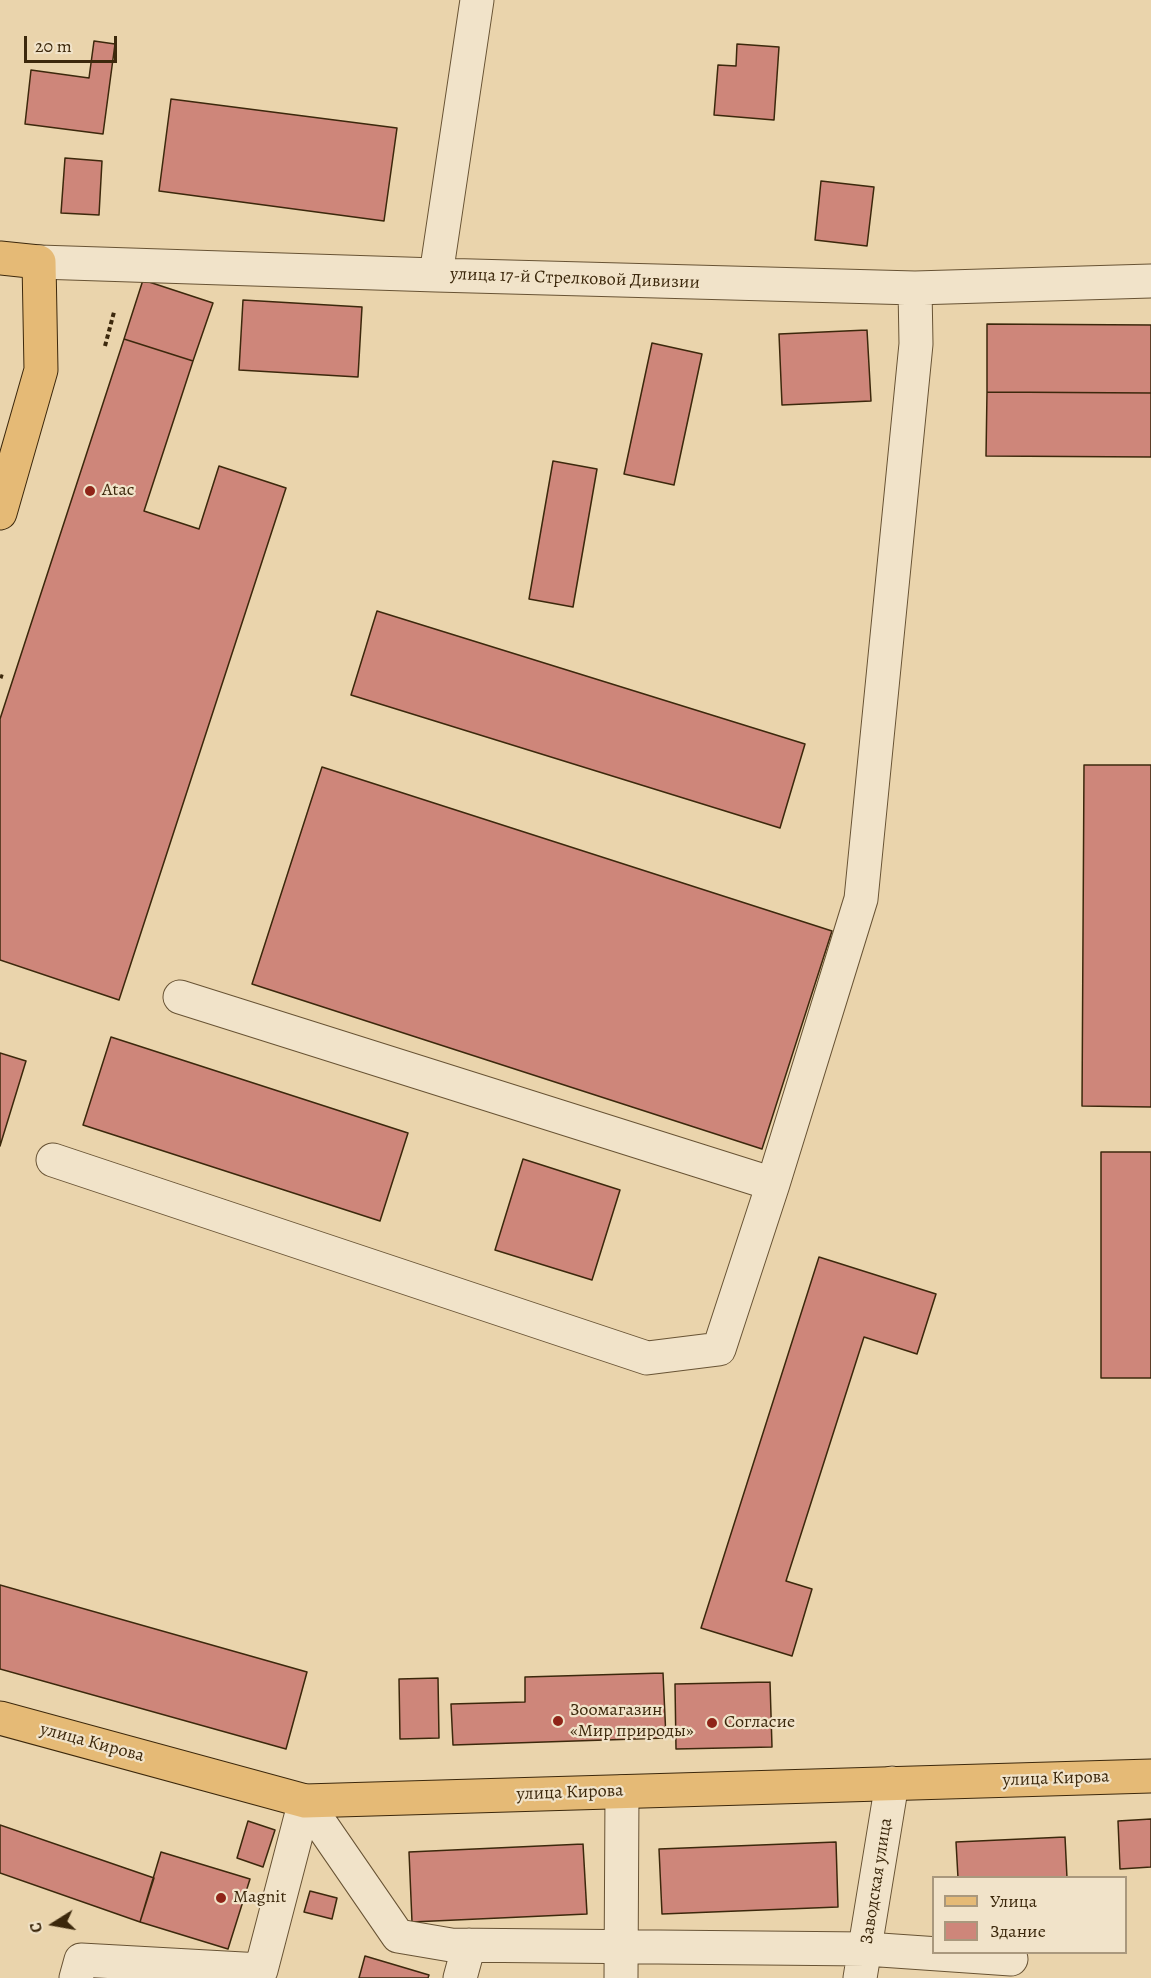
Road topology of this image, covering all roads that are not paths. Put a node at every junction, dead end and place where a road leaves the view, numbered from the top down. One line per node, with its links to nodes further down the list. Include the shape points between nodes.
1 (477, 0): 4 (street)
2 (0, 258): 3 (main road, улица 17-й Стрелковой Дивизии)
3 (39, 262): 4 (street, улица 17-й Стрелковой Дивизии); 7 (main road, via 41,370)
4 (436, 275): 6 (street, улица 17-й Стрелковой Дивизии)
5 (1151, 280): 6 (street, улица 17-й Стрелковой Дивизии)
6 (915, 288): 10 (street, via 916,344 861,899)
7 (0, 513)
8 (180, 998): 10 (street)
9 (53, 1160): 10 (street, via 647,1358 718,1349)
10 (773, 1184)
11 (0, 1718): 15 (main road, улица Кирова)
12 (1151, 1776): 13 (main road, улица Кирова)
13 (892, 1784): 14 (main road, улица Кирова); 19 (street, Заводская улица)
14 (622, 1792): 15 (main road, улица Кирова); 17 (street)
15 (305, 1801): 16 (street, via 398,1936); 20 (street, via 261,1970 81,1960)
16 (469, 1945): 17 (street); 21 (street)
17 (621, 1946): 19 (street); 22 (street)
18 (1011, 1959): 19 (street)
19 (863, 1964)
20 (76, 1978)
21 (460, 1978)
22 (621, 1978)

